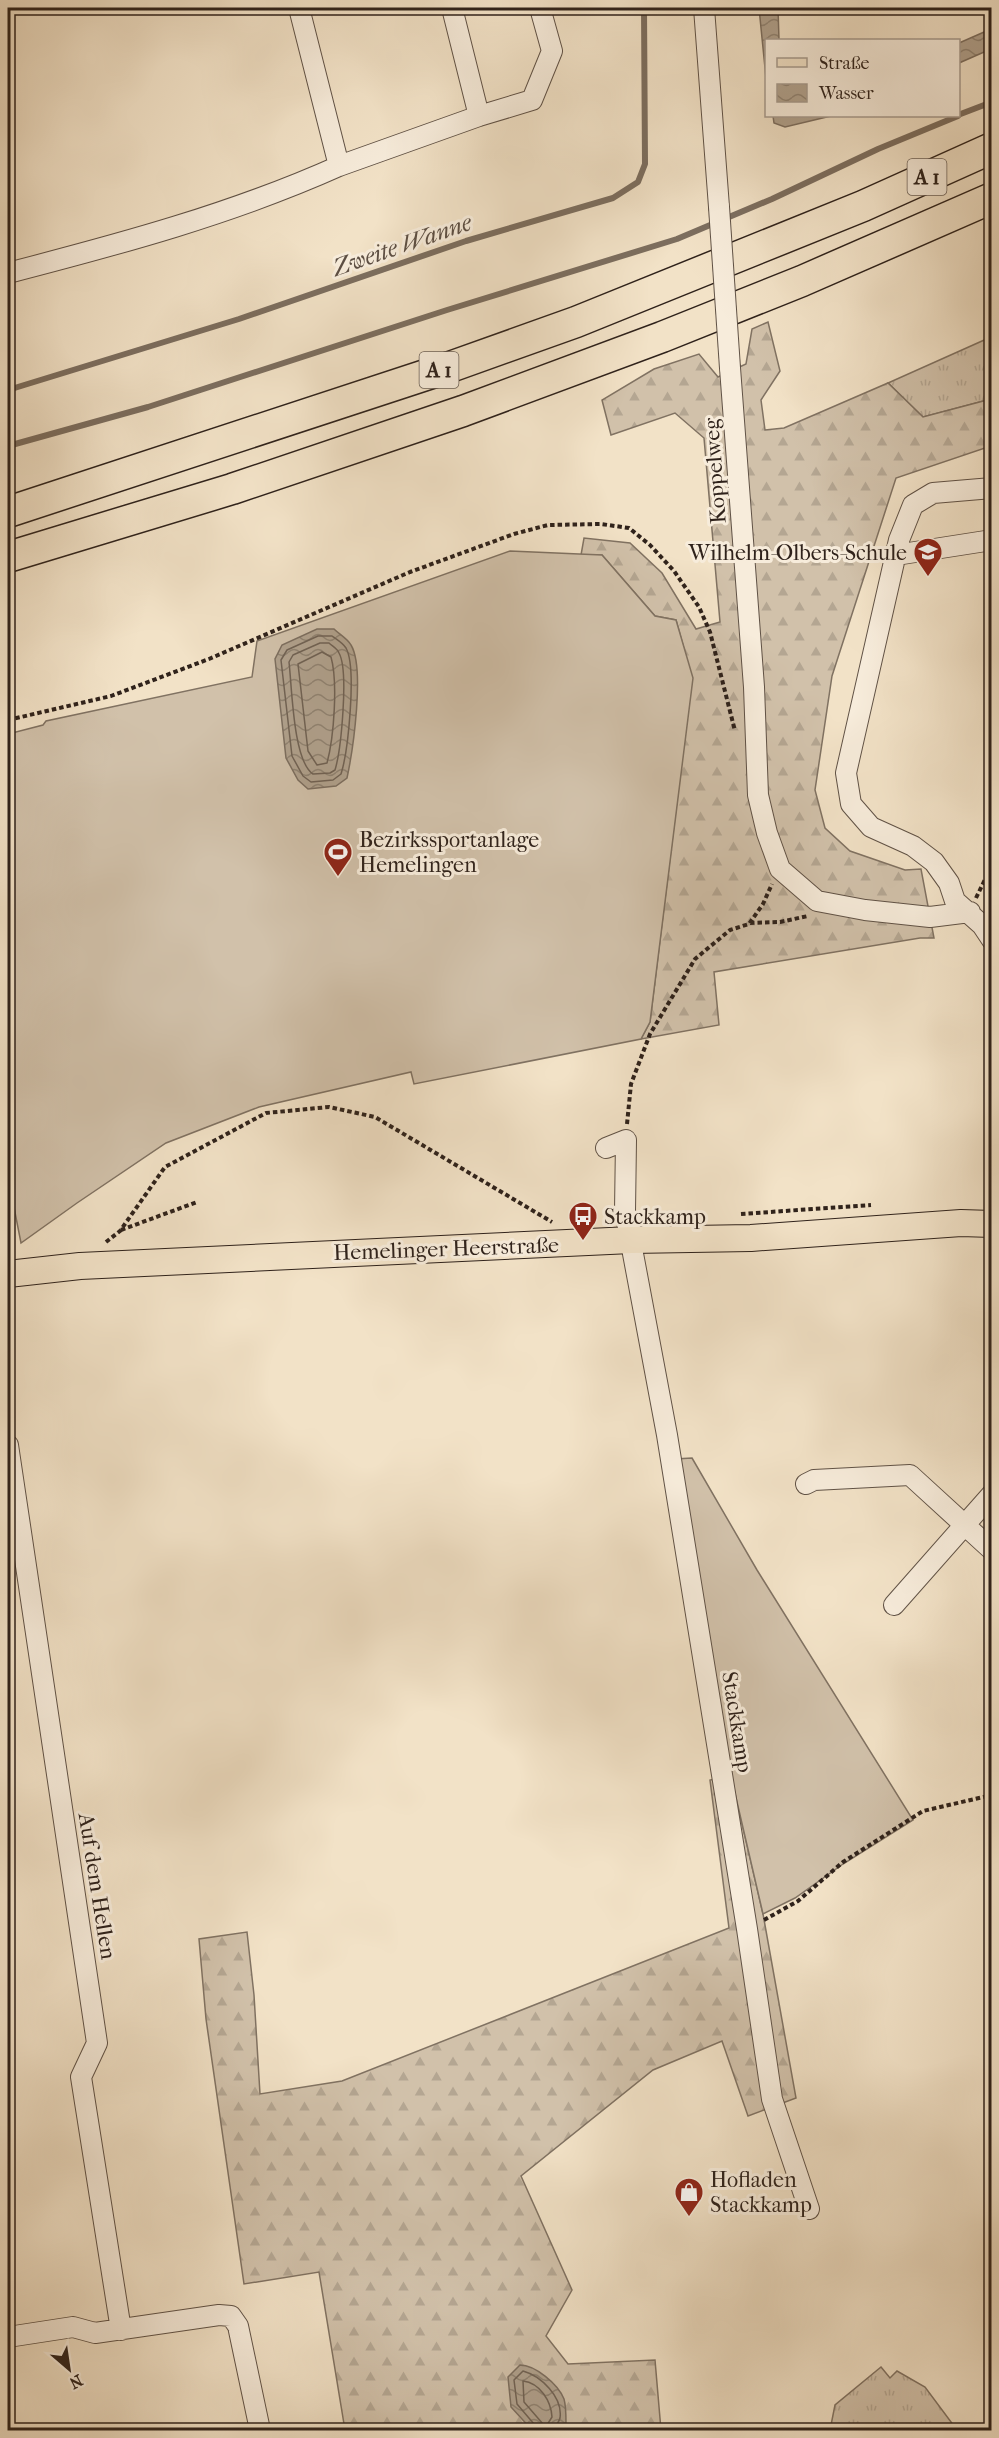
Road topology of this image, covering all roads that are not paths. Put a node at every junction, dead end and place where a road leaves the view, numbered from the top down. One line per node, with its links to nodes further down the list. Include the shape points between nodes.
1 (299, 8): 7 (street)
2 (452, 8): 5 (street)
3 (540, 8): 5 (street, via 552,51 532,100)
4 (704, 8): 15 (street, Koppelweg, bridge, via 754,687 758,795 766,833 780,869 817,901)
5 (479, 116): 7 (street)
6 (992, 148): 11 (highway, A 1, via 863,206 576,322)
7 (339, 166): 9 (street, via 283,191 140,239)
8 (992, 198): 14 (highway, A 1, via 880,249 662,337 463,411 232,489)
9 (8, 273)
10 (992, 488): 13 (street, via 933,493 913,504)
11 (8, 512)
12 (992, 540): 13 (street)
13 (896, 555): 15 (street, via 846,773 850,804 871,827 912,846 934,862 956,901)
14 (8, 556)
15 (984, 925)
16 (606, 1148): 18 (street, Stackkamp, via 626,1140 625,1211)
17 (992, 1224): 18 (main road, Hemelinger Heerstraße, via 751,1238)
18 (631, 1240): 19 (main road, Hemelinger Heerstraße, via 80,1266); 26 (street, Stackkamp, via 667,1436 772,2099)
19 (8, 1274)
20 (8, 1445): 27 (street, Auf dem Hellen, via 97,2043 81,2077)
21 (806, 1485): 23 (street, via 814,1480 910,1475)
22 (992, 1494): 23 (street)
23 (966, 1524): 24 (street); 25 (street)
24 (992, 1550)
25 (894, 1605)
26 (809, 2209)
27 (121, 2330): 28 (street, via 95,2333 73,2327); 29 (street, via 231,2316 238,2326)
28 (8, 2337)
29 (260, 2430)

